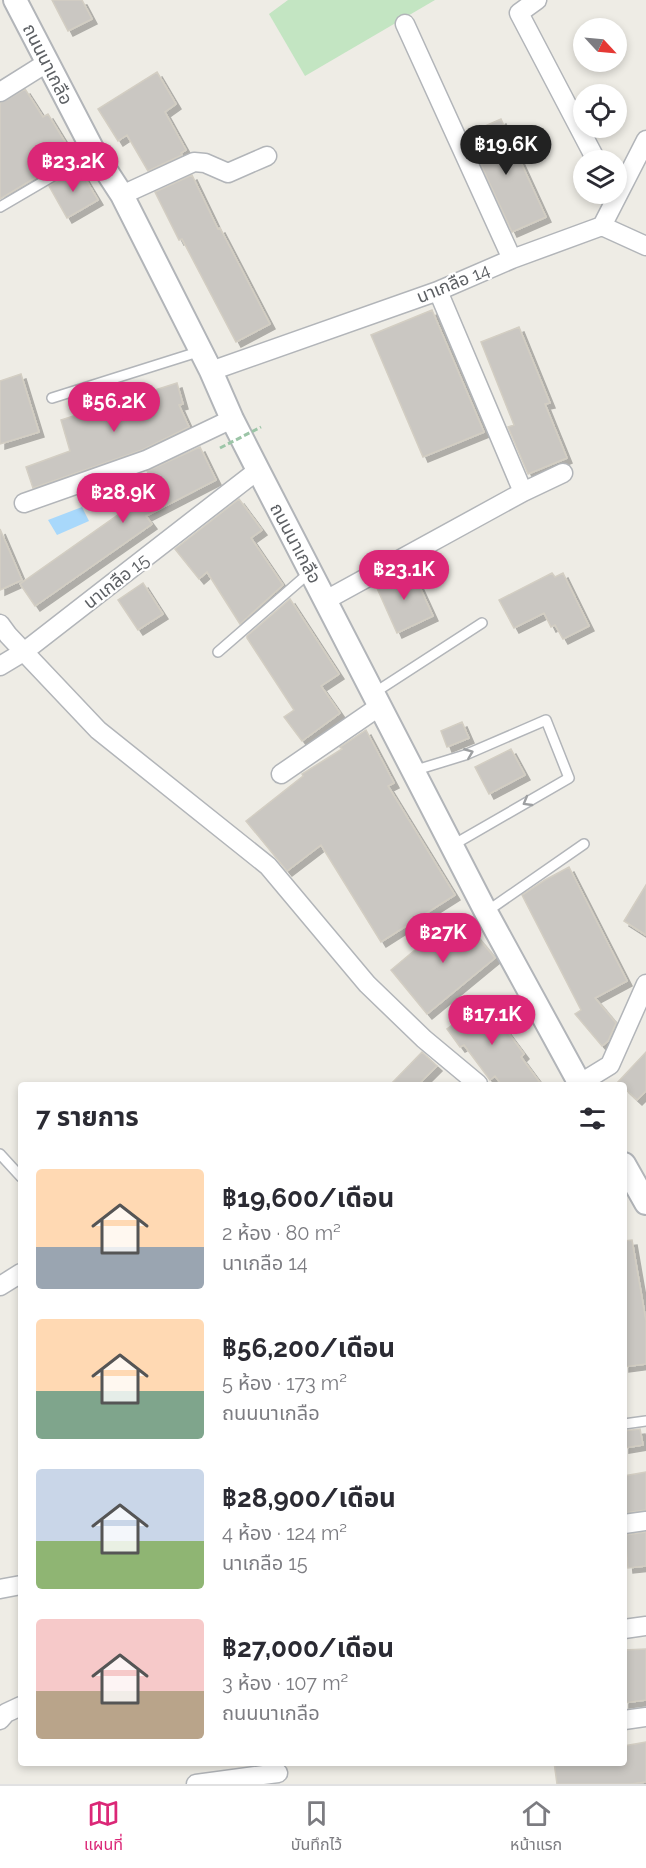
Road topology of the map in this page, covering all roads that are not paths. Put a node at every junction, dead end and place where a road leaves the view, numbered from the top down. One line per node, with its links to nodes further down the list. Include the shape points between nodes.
1 (15, 0): 4 (street, ถนนนาเกลือ)
2 (537, 0): 7 (street, via 519,13)
3 (405, 24): 16 (street)
4 (48, 62): 5 (street); 8 (street, ถนนนาเกลือ)
5 (0, 92)
6 (646, 140): 10 (street)
7 (591, 150)
8 (94, 152): 11 (street, ถนนนาเกลือ); 13 (lane)
9 (267, 156): 11 (street, via 228,173 194,162)
10 (627, 172)
11 (122, 195): 18 (street, ถนนนาเกลือ)
12 (611, 204): 14 (street)
13 (0, 207)
14 (602, 226): 15 (street); 16 (street, นาเกลือ 14)
15 (646, 246)
16 (512, 259): 17 (street, นาเกลือ 14)
17 (438, 291): 19 (street, นาเกลือ 14); 24 (street)
18 (201, 351): 19 (street, ถนนนาเกลือ); 20 (lane)
19 (211, 371): 21 (street, ถนนนาเกลือ)
20 (52, 398)
21 (232, 419): 22 (street, ถนนนาเกลือ); 25 (street, via 146,460)
22 (258, 470): 26 (street, ถนนนาเกลือ); 30 (street, นาเกลือ 15)
23 (563, 474): 24 (street)
24 (523, 492): 27 (street)
25 (24, 503)
26 (311, 572): 27 (street, ถนนนาเกลือ); 31 (lane)
27 (326, 600): 33 (street, ถนนนาเกลือ)
28 (482, 623): 33 (lane)
29 (0, 624): 30 (street)
30 (26, 651): 32 (street, นาเกลือ 15); 40 (street, via 98,730 268,866 367,984)
31 (218, 652)
32 (0, 666)
33 (377, 700): 34 (street, ถนนนาเกลือ); 35 (street)
34 (413, 771): 37 (street, ถนนนาเกลือ); 37 (lane, one-way to 37, via 465,755 546,720 569,778)
35 (281, 774)
36 (584, 844): 38 (lane)
37 (453, 845): 38 (street, ถนนนาเกลือ)
38 (486, 912): 41 (street, ถนนนาเกลือ)
39 (646, 984): 42 (street, via 610,1065)
40 (476, 1082)
41 (579, 1082)
42 (583, 1082)
43 (0, 1155): 45 (lane)
44 (627, 1167): 46 (street)
45 (18, 1174)
46 (640, 1180): 47 (street)
47 (646, 1203)
48 (18, 1275): 49 (street)
49 (0, 1286)
50 (646, 1421): 51 (lane)
51 (627, 1424)
52 (646, 1521): 53 (street)
53 (627, 1524)
54 (18, 1586): 55 (street)
55 (0, 1589)
56 (646, 1626): 57 (street)
57 (627, 1629)
58 (18, 1707): 60 (street)
59 (646, 1717): 61 (street)
60 (0, 1719)
61 (627, 1720)
62 (278, 1773): 63 (street)
63 (196, 1784)

